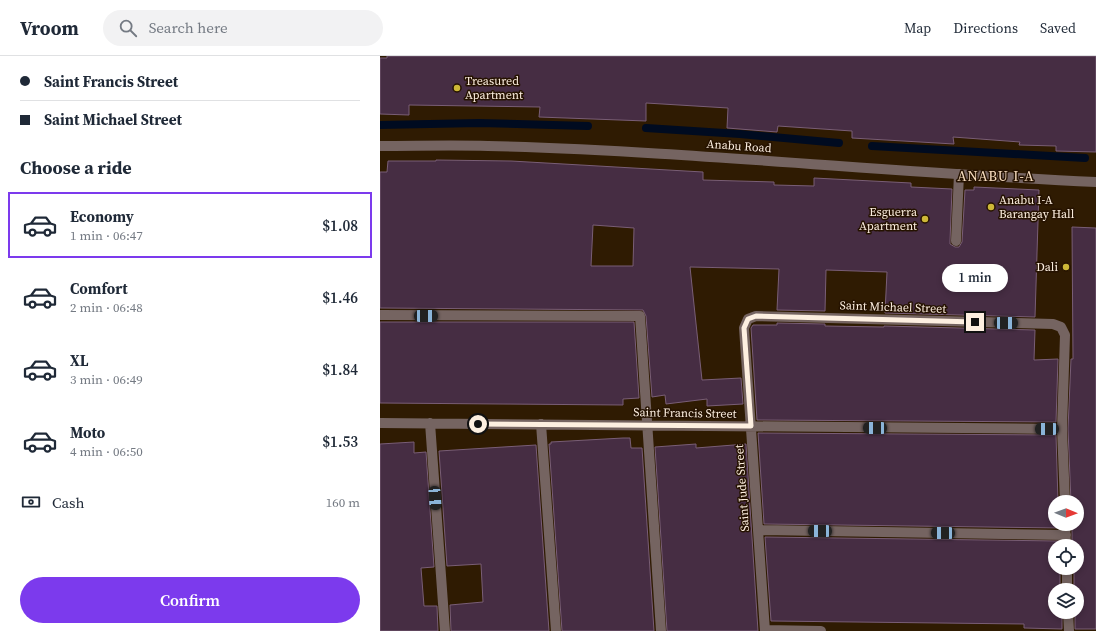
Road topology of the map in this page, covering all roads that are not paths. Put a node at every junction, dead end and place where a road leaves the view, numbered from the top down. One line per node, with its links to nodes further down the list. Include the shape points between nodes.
1 (380, 146): 2 (street, Anabu Road, via 552,148)
2 (959, 174): 3 (street, Anabu Road); 4 (street)
3 (1096, 182)
4 (956, 241)
5 (380, 315): 10 (street, via 640,316)
6 (748, 319): 11 (street, Saint Jude Street, via 744,328); 12 (street, Saint Michael Street, via 756,316 1053,324 1061,327 1065,335)
7 (380, 423): 8 (street, Saint Francis Street)
8 (430, 423): 9 (street, Saint Francis Street); 20 (street)
9 (541, 424): 10 (street, Saint Francis Street); 21 (street)
10 (648, 425): 11 (street, Saint Francis Street); 22 (street)
11 (751, 426): 12 (street, Saint Francis Street); 14 (street, Saint Jude Street)
12 (1062, 429): 13 (street)
13 (1065, 495)
14 (758, 530): 16 (street); 19 (street, Saint Jude Street)
15 (1066, 531): 16 (street)
16 (1066, 535): 17 (street)
17 (1066, 539)
18 (1068, 619): 24 (street)
19 (765, 630): 23 (street)
20 (445, 631)
21 (556, 631)
22 (661, 631)
23 (821, 631)
24 (1069, 631)

